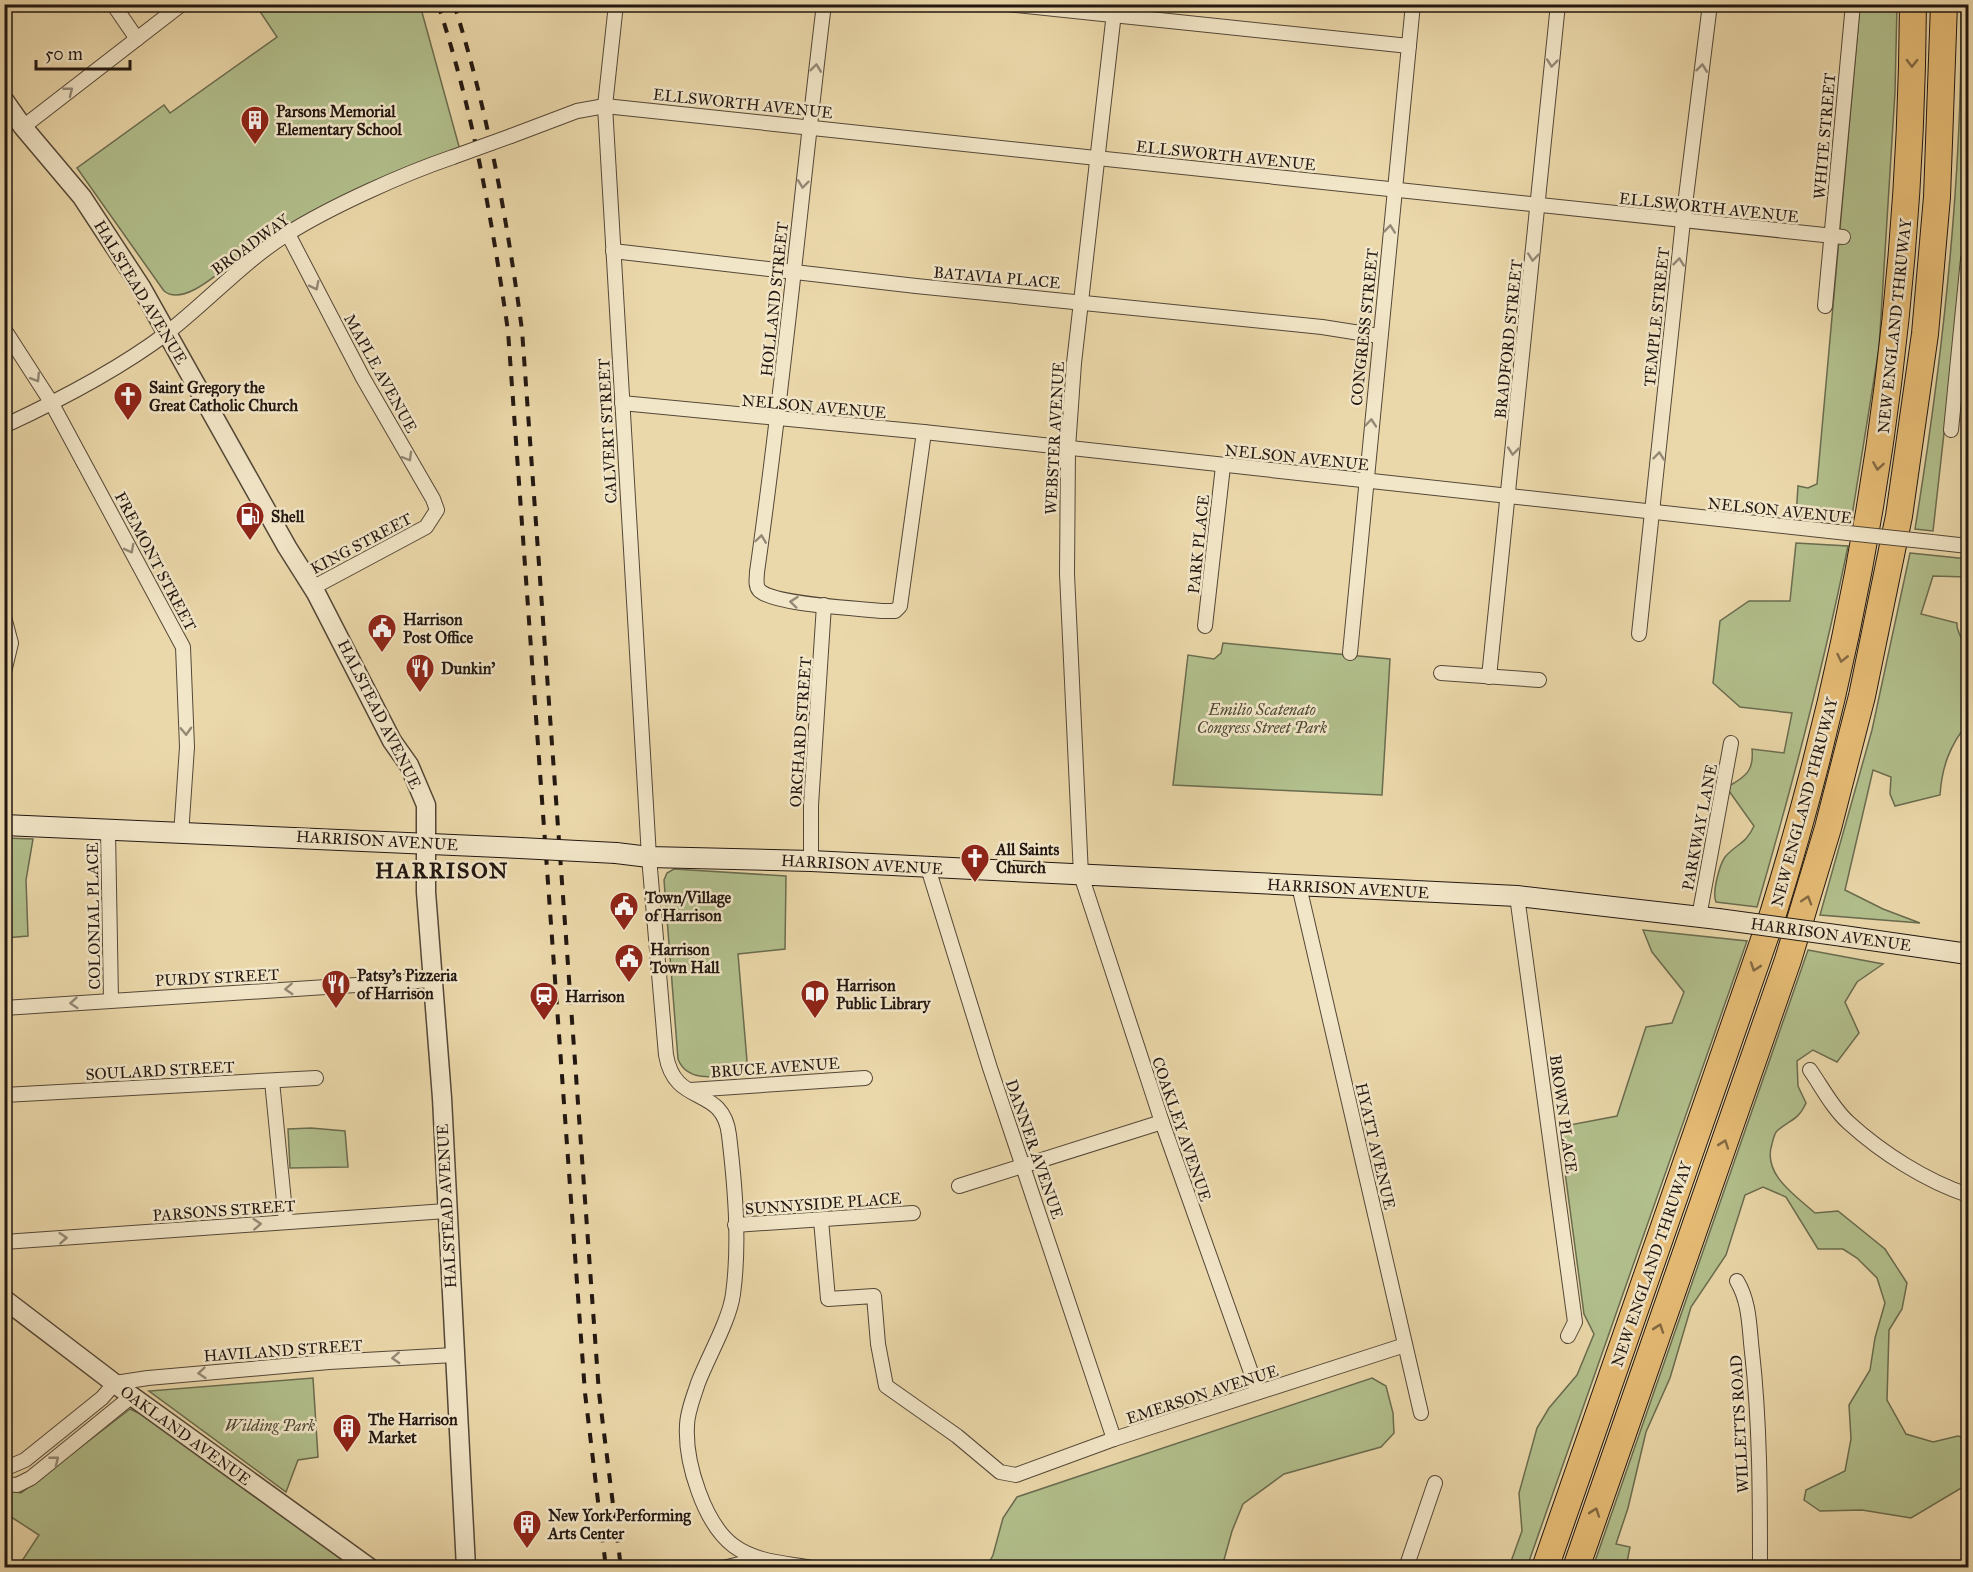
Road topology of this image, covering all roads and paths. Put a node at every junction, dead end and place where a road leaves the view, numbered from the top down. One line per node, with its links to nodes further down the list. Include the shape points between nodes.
1 (112, 4): 13 (street)
2 (182, 4): 13 (street)
3 (616, 4): 16 (street, CALVERT STREET)
4 (824, 4): 18 (street, HOLLAND STREET, one-way to 4)
5 (1007, 4): 12 (street)
6 (1413, 4): 14 (street, CONGRESS STREET)
7 (1558, 4): 21 (street, BRADFORD STREET, one-way to 21)
8 (1710, 4): 22 (street, TEMPLE STREET, one-way to 8)
9 (1853, 4): 24 (street, WHITE STREET)
10 (1913, 4): 107 (highway, NEW ENGLAND THRUWAY, one-way to 107, via 1908,188 1891,372 1865,544 1834,690 1773,914)
11 (1944, 4): 108 (highway, NEW ENGLAND THRUWAY, one-way to 11, via 1791,949 1862,696 1899,516 1925,334 1939,161)
12 (1115, 9): 14 (street); 19 (street, WEBSTER AVENUE)
13 (137, 39): 17 (street, one-way to 13)
14 (1409, 46): 20 (street, CONGRESS STREET)
15 (4, 99): 17 (street, HALSTEAD AVENUE)
16 (605, 106): 18 (street, ELLSWORTH AVENUE); 23 (street, BROADWAY, bridge, via 577,111 453,157 375,190); 25 (street, CALVERT STREET)
17 (23, 126): 31 (street, HALSTEAD AVENUE, via 82,197)
18 (810, 126): 19 (street, ELLSWORTH AVENUE); 27 (street, HOLLAND STREET, one-way to 27)
19 (1099, 157): 20 (street, ELLSWORTH AVENUE); 28 (street, WEBSTER AVENUE)
20 (1394, 190): 21 (street, ELLSWORTH AVENUE); 32 (street, CONGRESS STREET, one-way to 20)
21 (1538, 205): 22 (street, ELLSWORTH AVENUE); 42 (street, BRADFORD STREET, one-way to 42)
22 (1683, 221): 24 (street, ELLSWORTH AVENUE); 43 (street, TEMPLE STREET, one-way to 22)
23 (288, 234): 31 (street, BROADWAY, via 255,257); 44 (street, MAPLE AVENUE, one-way to 44, via 363,378 433,499 436,510)
24 (1837, 237): 29 (street, WHITE STREET)
25 (613, 251): 27 (street, BATAVIA PLACE); 34 (street, CALVERT STREET)
26 (1968, 259): 37 (street)
27 (792, 272): 28 (street, BATAVIA PLACE); 35 (street, HOLLAND STREET)
28 (1081, 301): 32 (street, BATAVIA PLACE); 39 (street, WEBSTER AVENUE)
29 (1825, 306)
30 (4, 329): 33 (street, FREMONT STREET, one-way to 33)
31 (167, 333): 33 (street, BROADWAY, via 105,374); 46 (street, HALSTEAD AVENUE)
32 (1379, 336): 41 (street, CONGRESS STREET, one-way to 32)
33 (51, 402): 36 (street, BROADWAY); 59 (street, FREMONT STREET, one-way to 59, via 183,647 187,747)
34 (622, 403): 35 (street, NELSON AVENUE); 61 (street, CALVERT STREET)
35 (779, 420): 38 (street, NELSON AVENUE); 47 (street, HOLLAND STREET, one-way to 35, via 778,600 757,586)
36 (4, 426)
37 (1951, 430)
38 (924, 432): 39 (street, NELSON AVENUE); 47 (street, via 900,606 895,610)
39 (1068, 448): 40 (street, NELSON AVENUE); 64 (street, WEBSTER AVENUE, via 1067,574)
40 (1223, 466): 41 (street, NELSON AVENUE); 49 (street, PARK PLACE)
41 (1365, 482): 42 (street, NELSON AVENUE); 51 (street, CONGRESS STREET)
42 (1508, 498): 43 (street, NELSON AVENUE); 54 (street, BRADFORD STREET)
43 (1653, 514): 45 (street, NELSON AVENUE, bridge); 50 (street, TEMPLE STREET)
44 (426, 527): 46 (street, KING STREET)
45 (1968, 546)
46 (312, 588): 60 (street, HALSTEAD AVENUE, via 392,741 409,765 426,805)
47 (824, 605): 62 (street, ORCHARD STREET)
48 (4, 617): 52 (street, via 11,643)
49 (1205, 626)
50 (1639, 634)
51 (1350, 653)
52 (4, 672)
53 (1441, 673): 54 (street)
54 (1489, 677): 55 (street)
55 (1539, 680)
56 (1731, 743): 67 (street, PARKWAY LANE)
57 (4, 825): 58 (main road, HARRISON AVENUE)
58 (108, 831): 59 (main road, HARRISON AVENUE); 70 (street, COLONIAL PLACE)
59 (181, 835): 60 (main road, HARRISON AVENUE)
60 (426, 842): 61 (main road, HARRISON AVENUE, bridge); 69 (street, HALSTEAD AVENUE)
61 (649, 857): 62 (main road, HARRISON AVENUE); 76 (street, CALVERT STREET, via 666,1055 672,1078)
62 (811, 861): 63 (main road, HARRISON AVENUE)
63 (928, 868): 64 (main road, HARRISON AVENUE); 79 (street, DANNER AVENUE)
64 (1081, 875): 65 (main road, HARRISON AVENUE); 78 (street, COAKLEY AVENUE)
65 (1299, 886): 66 (main road, HARRISON AVENUE); 91 (street, HYATT AVENUE)
66 (1517, 896): 67 (main road, HARRISON AVENUE); 90 (street, BROWN PLACE, via 1575,1322)
67 (1699, 917): 68 (main road, HARRISON AVENUE, bridge)
68 (1968, 954)
69 (432, 980): 70 (street, PURDY STREET, one-way to 70); 82 (street, HALSTEAD AVENUE)
70 (111, 1000): 71 (street, PURDY STREET, one-way to 71)
71 (4, 1008)
72 (1810, 1070): 81 (street, via 1847,1122 1941,1186)
73 (316, 1078): 75 (street, SOULARD STREET)
74 (865, 1078): 76 (street, BRUCE AVENUE)
75 (272, 1081): 77 (street, SOULARD STREET); 85 (street)
76 (688, 1090): 86 (street, via 717,1106 726,1123)
77 (4, 1095)
78 (1162, 1122): 79 (street); 94 (street, COAKLEY AVENUE)
79 (1024, 1164): 80 (street); 97 (street, DANNER AVENUE)
80 (959, 1186)
81 (1968, 1195)
82 (446, 1210): 85 (street, PARSONS STREET); 92 (street, HALSTEAD AVENUE)
83 (913, 1213): 84 (street, SUNNYSIDE PLACE)
84 (821, 1220): 86 (street, SUNNYSIDE PLACE); 97 (street, EMERSON AVENUE, via 828,1299 874,1296 886,1386 1000,1472 1010,1476)
85 (286, 1222): 87 (street, PARSONS STREET, one-way to 85)
86 (735, 1225): 101 (street, via 733,1296 698,1383 687,1426 696,1482 714,1525 734,1546)
87 (4, 1242)
88 (1737, 1281): 109 (street, WILLETTS ROAD, via 1746,1297 1754,1371)
89 (4, 1299): 93 (street, OAKLAND AVENUE)
90 (1568, 1336)
91 (1405, 1345): 94 (street, EMERSON AVENUE); 96 (street, HYATT AVENUE)
92 (454, 1355): 93 (street, HAVILAND STREET, one-way to 93, via 328,1362); 103 (street, HALSTEAD AVENUE)
93 (115, 1383): 95 (street, OAKLAND AVENUE); 98 (street, via 25,1460)
94 (1258, 1392): 97 (street, EMERSON AVENUE)
95 (132, 1396): 100 (street, one-way to 95, via 17,1485 31,1478); 102 (street, OAKLAND AVENUE)
96 (1420, 1413)
97 (1114, 1440)
98 (4, 1469)
99 (1435, 1483): 106 (street)
100 (4, 1484)
101 (760, 1559): 104 (street); 105 (street)
102 (370, 1568)
103 (466, 1568)
104 (723, 1568)
105 (812, 1568)
106 (1406, 1568)
107 (1545, 1568)
108 (1576, 1568)
109 (1760, 1568)

